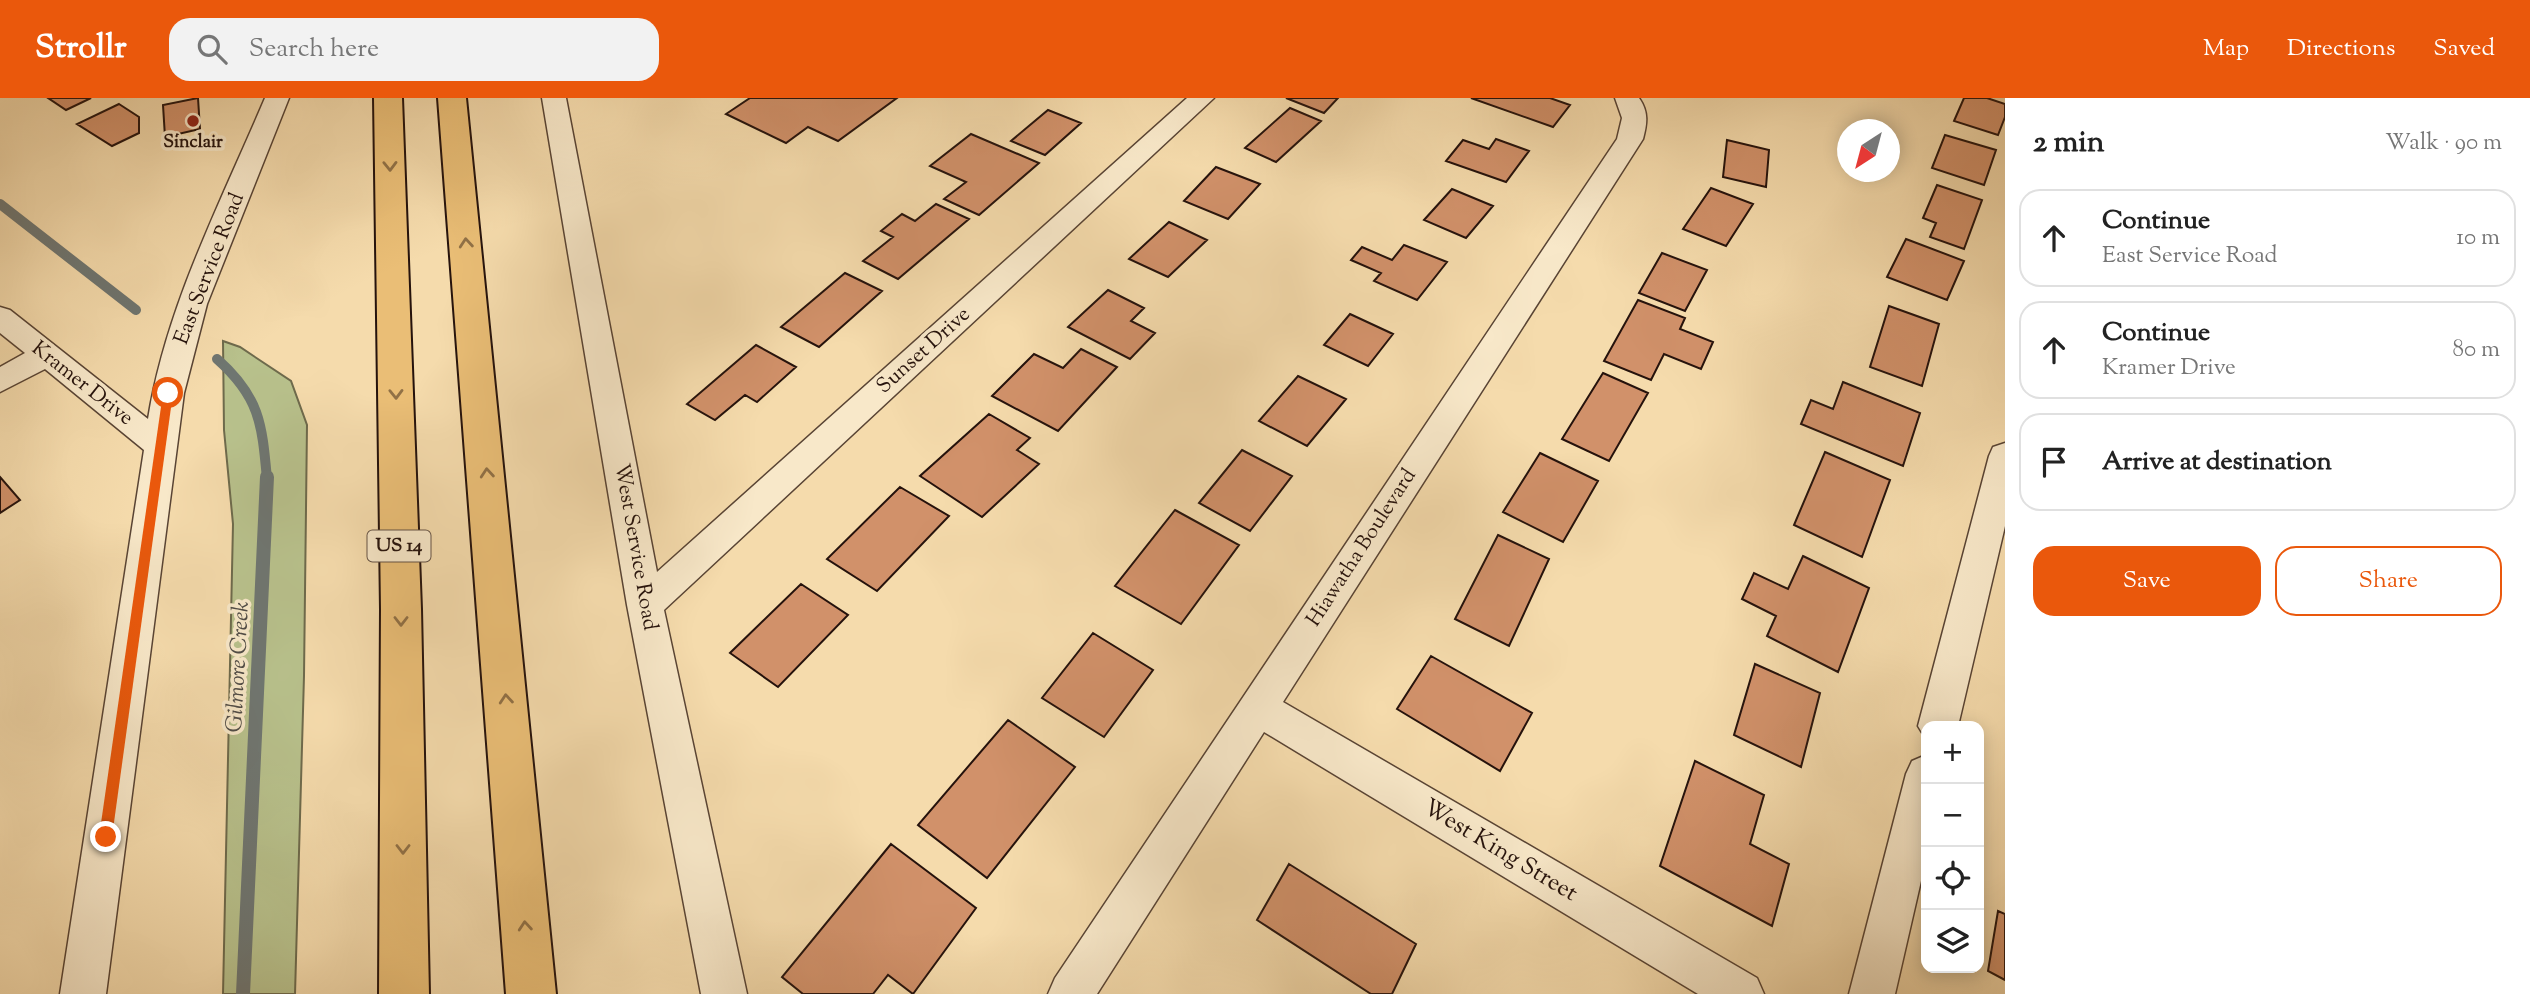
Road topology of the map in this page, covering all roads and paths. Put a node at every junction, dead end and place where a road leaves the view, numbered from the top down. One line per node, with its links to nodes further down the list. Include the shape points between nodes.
1 (276, 98): 10 (street, East Service Road, via 184,327)
2 (388, 98): 17 (highway, US 14, one-way to 17, via 401,609)
3 (452, 98): 18 (highway, one-way to 3)
4 (554, 98): 12 (street, West Service Road)
5 (1202, 98): 12 (street, Sunset Drive)
6 (1627, 98): 13 (street, Hiawatha Boulevard, via 1636,124 1630,139)
7 (0, 317): 8 (street, Kramer Drive)
8 (45, 355): 9 (street); 10 (street, Kramer Drive)
9 (0, 381)
10 (158, 444): 16 (street)
11 (2005, 456): 14 (street)
12 (645, 605): 19 (street, West Service Road)
13 (1258, 708): 20 (street, Hiawatha Boulevard); 21 (street, West King Street)
14 (1939, 721)
15 (1924, 784): 22 (street)
16 (83, 994)
17 (404, 994)
18 (531, 994)
19 (723, 994)
20 (1071, 994)
21 (1741, 994)
22 (1872, 994)

